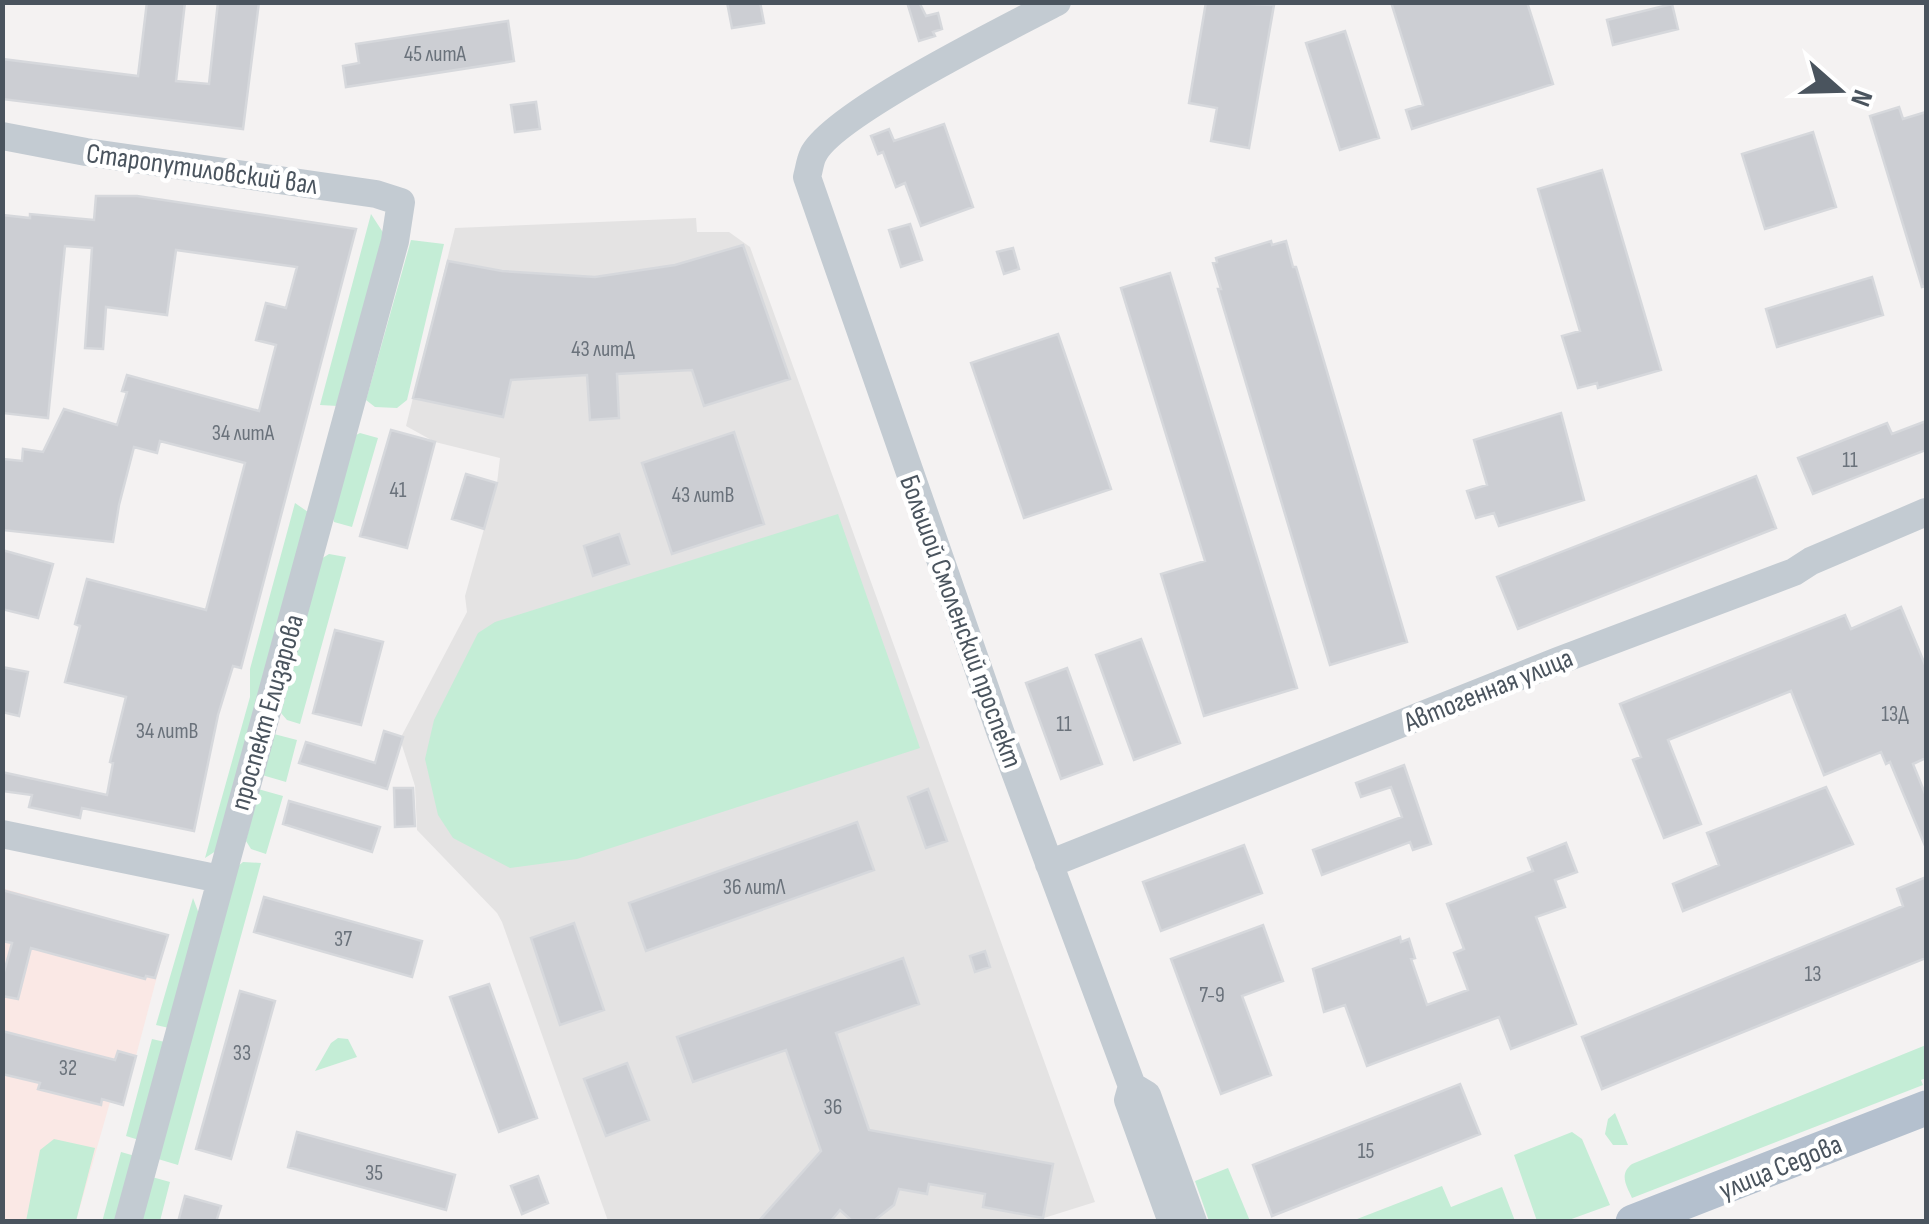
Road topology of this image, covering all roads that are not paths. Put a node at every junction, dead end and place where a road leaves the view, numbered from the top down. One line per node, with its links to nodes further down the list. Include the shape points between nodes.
1 (1057, 2): 6 (street, Большой Смоленский проспект, via 851,118 813,153 807,177)
2 (2, 136): 3 (street, Старопутиловский вал)
3 (400, 202): 7 (street, проспект Елизарова, via 395,242)
4 (1926, 512): 6 (street, Автогенная улица, via 1794,572)
5 (2, 834): 7 (street)
6 (1049, 864): 8 (street, Большой Смоленский проспект)
7 (220, 879): 11 (street, проспект Елизарова)
8 (1132, 1086): 12 (street, Большой Смоленский проспект, via 1128,1100); 13 (street, Большой Смоленский проспект, via 1147,1095)
9 (1926, 1108): 14 (main road, улица Седова)
10 (1926, 1132): 15 (main road, улица Седова)
11 (128, 1222)
12 (1172, 1222)
13 (1193, 1222)
14 (1633, 1222)
15 (1704, 1222)

